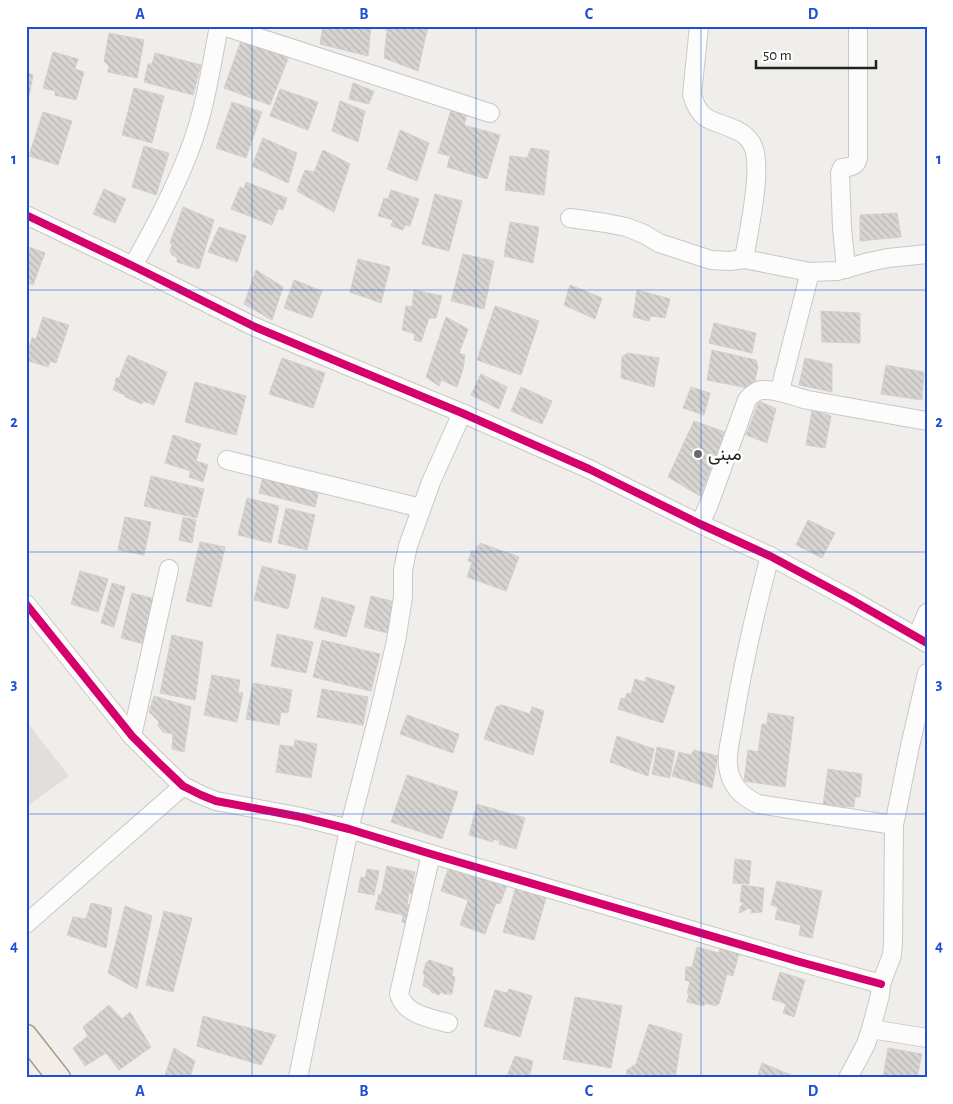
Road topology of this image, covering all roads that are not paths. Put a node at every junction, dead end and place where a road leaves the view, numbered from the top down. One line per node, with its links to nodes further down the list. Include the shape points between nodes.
1 (221, 26): 4 (street); 9 (street, via 203,107 190,148 173,189)
2 (699, 26): 8 (street, via 692,95 695,106 708,120 739,131 753,144 757,183)
3 (858, 26): 10 (street, via 858,158 855,165 842,168 840,173)
4 (490, 113)
5 (26, 215): 9 (street)
6 (570, 218): 8 (street, via 626,227 660,243 711,260)
7 (927, 254): 10 (street, via 888,258)
8 (744, 259): 11 (street)
9 (133, 266): 13 (street, via 255,327)
10 (846, 269): 11 (street)
11 (810, 272): 12 (street)
12 (780, 392): 14 (street); 17 (street, via 757,391 747,400)
13 (462, 413): 16 (street); 17 (street, via 589,469)
14 (927, 421)
15 (227, 460): 16 (street)
16 (421, 508): 27 (street, via 403,570 403,597 384,696)
17 (700, 524): 18 (street)
18 (770, 556): 22 (street); 26 (street, via 756,605 738,696 728,755 730,778 738,791 758,804)
19 (169, 569): 24 (street)
20 (26, 604): 24 (street)
21 (927, 612): 22 (street)
22 (922, 640)
23 (927, 673): 26 (street)
24 (132, 736): 25 (street)
25 (183, 786): 27 (street, via 216,801); 29 (street)
26 (894, 825): 30 (street, via 892,955)
27 (349, 828): 28 (street); 36 (street)
28 (431, 854): 30 (street); 31 (street, via 400,994 401,1001 411,1012)
29 (26, 924)
30 (881, 984): 32 (street)
31 (448, 1023)
32 (871, 1029): 34 (street); 37 (street)
33 (26, 1036): 35 (main road)
34 (927, 1038)
35 (59, 1078)
36 (298, 1078)
37 (848, 1078)

